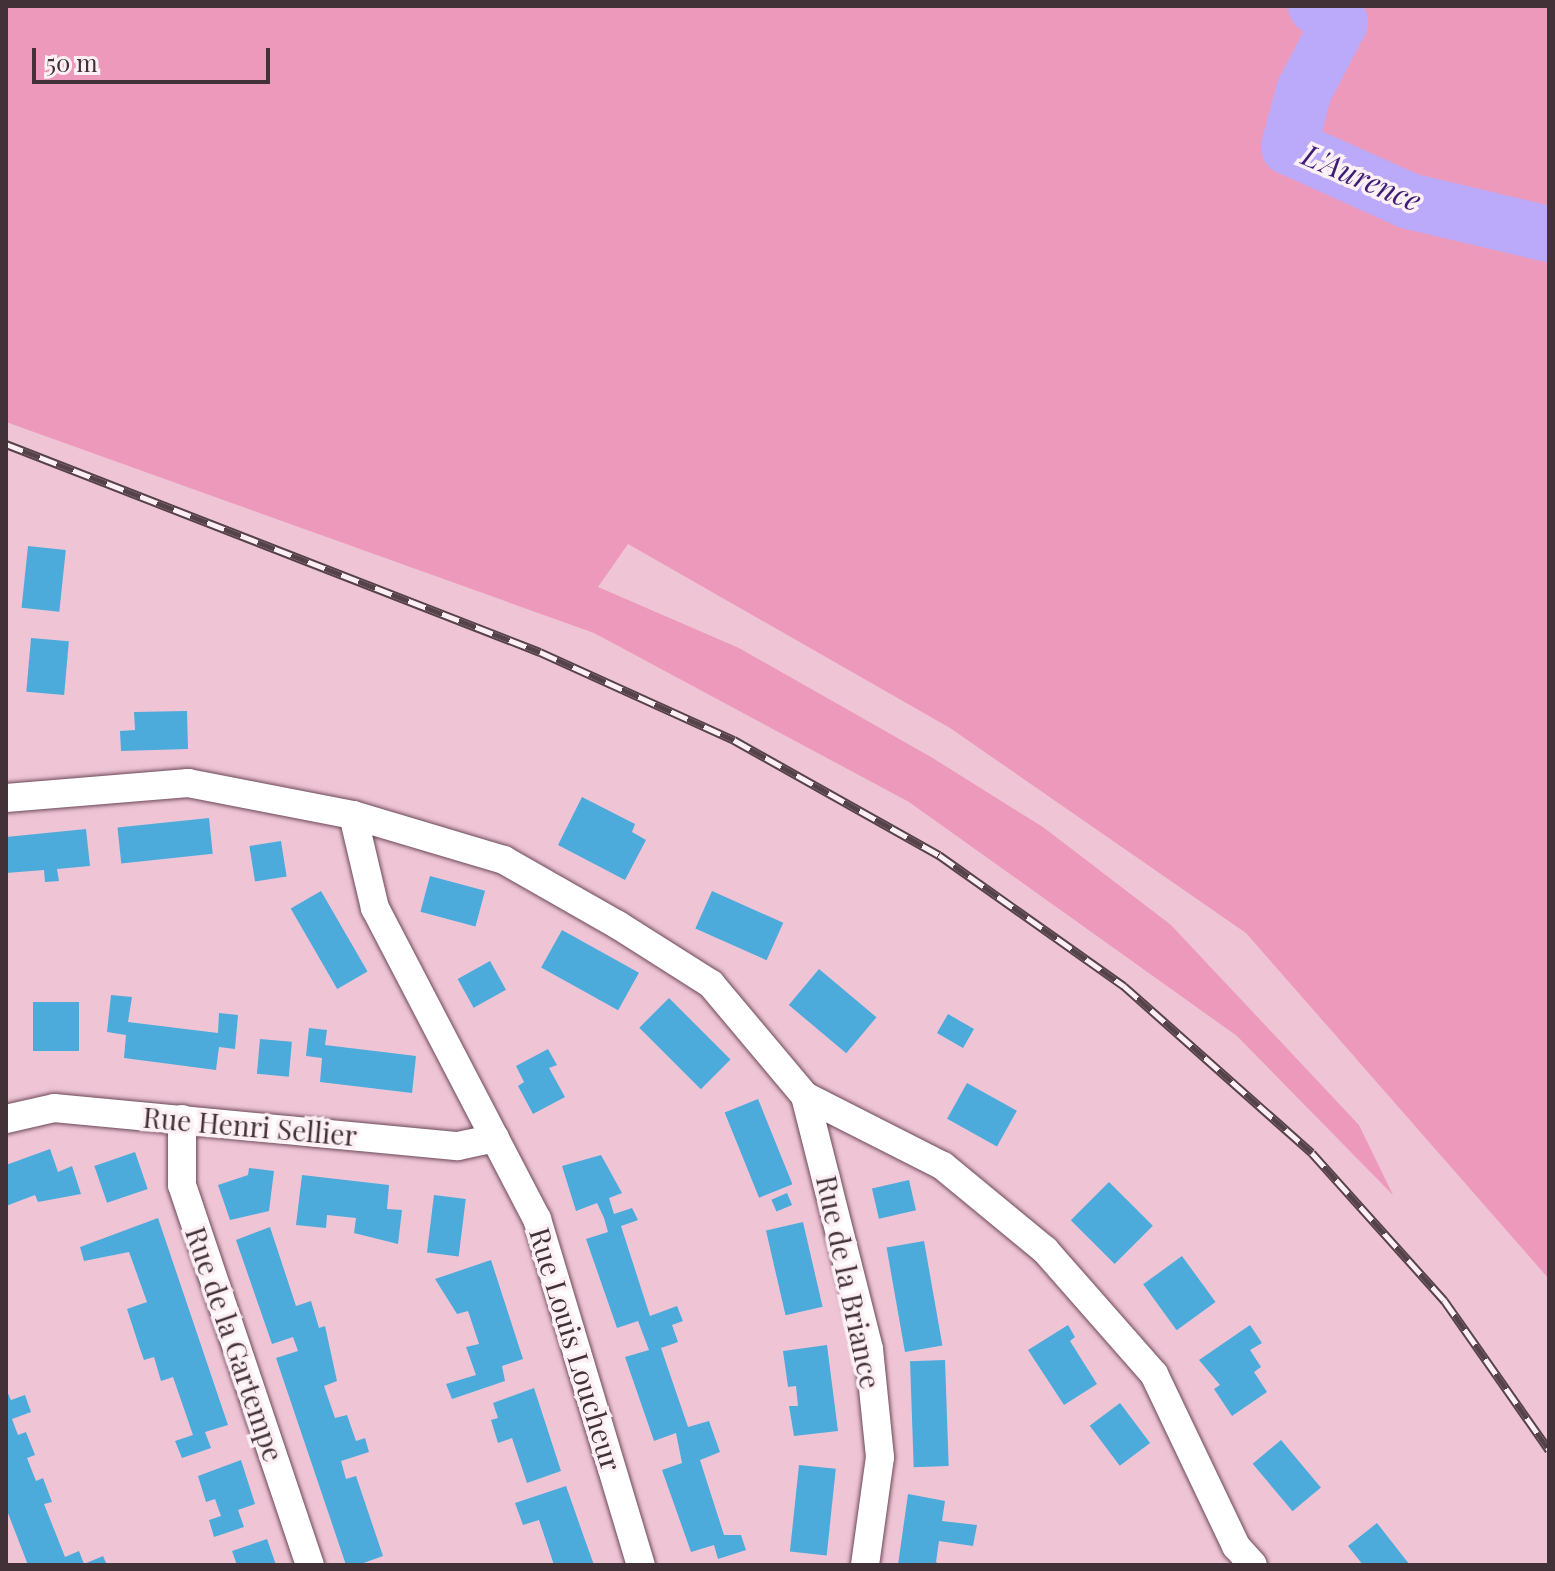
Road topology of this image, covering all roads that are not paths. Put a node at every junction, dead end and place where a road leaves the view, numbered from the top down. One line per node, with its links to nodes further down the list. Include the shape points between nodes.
1 (6, 798): 2 (street, via 188,783)
2 (353, 815): 3 (street, via 504,860 618,925 711,984); 6 (street, Rue Louis Loucheur, via 375,908)
3 (805, 1096): 9 (street, Rue de la Briance, via 869,1349 880,1457); 10 (street, via 943,1166 1045,1250 1154,1374 1236,1546)
4 (6, 1119): 5 (street, Rue Henri Sellier, via 54,1108)
5 (182, 1119): 6 (street, Rue Henri Sellier, via 458,1146); 7 (street, Rue de la Gartempe, via 182,1185)
6 (495, 1138): 8 (street, Rue Louis Loucheur, via 537,1219)
7 (310, 1565)
8 (641, 1565)
9 (865, 1565)
10 (1253, 1565)

